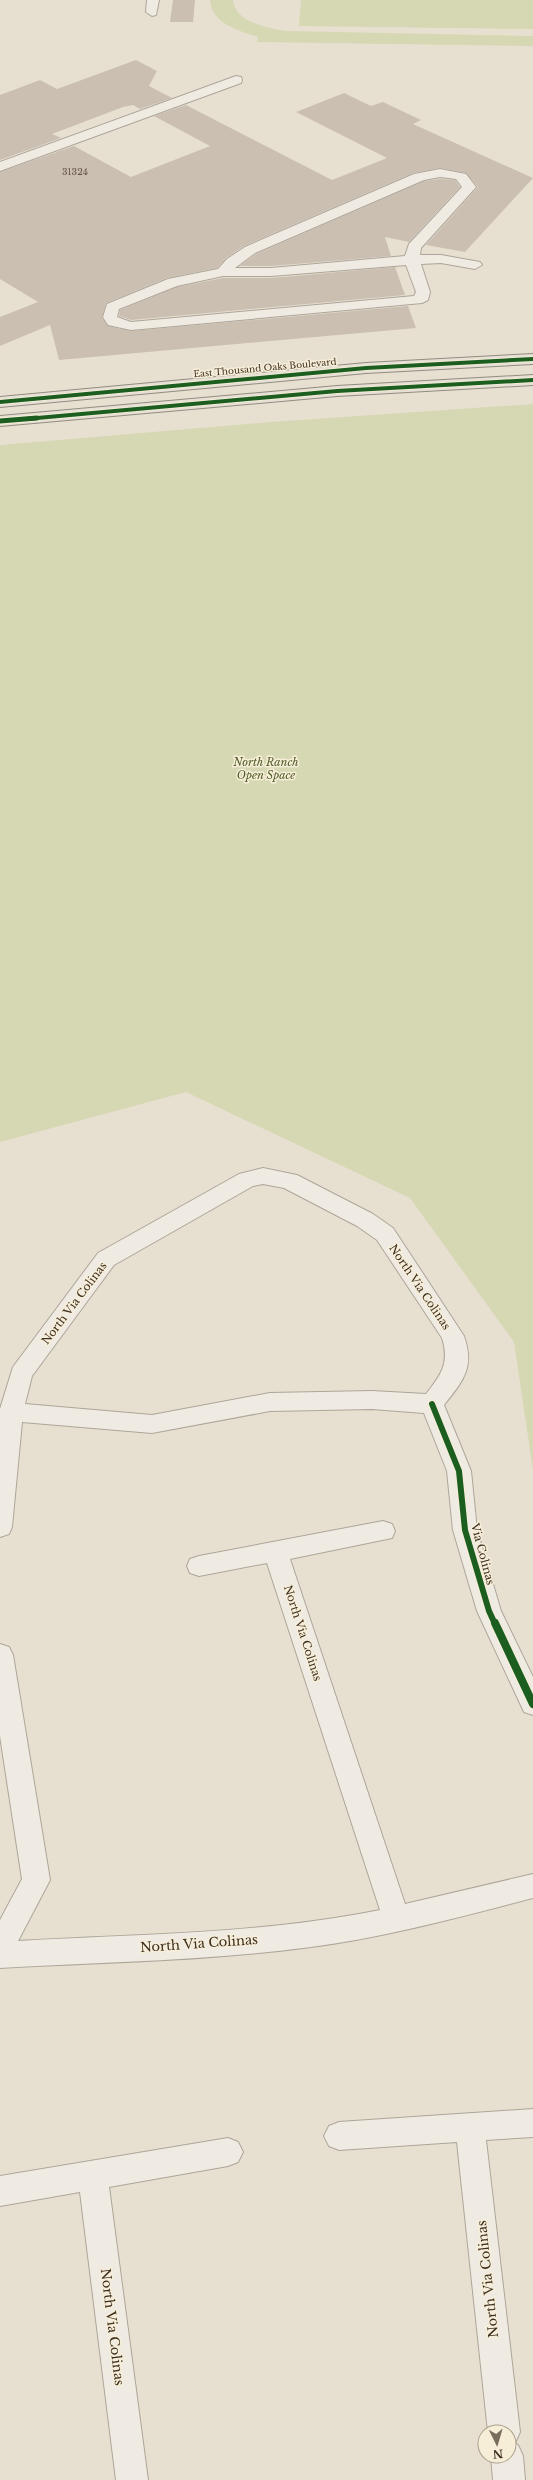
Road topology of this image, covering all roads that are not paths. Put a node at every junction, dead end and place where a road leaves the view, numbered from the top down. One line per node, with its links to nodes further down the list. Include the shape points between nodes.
1 (236, 80): 2 (street)
2 (0, 167)
3 (412, 260): 4 (street, via 441,260); 5 (street, via 271,272); 5 (street, via 418,240 469,187 460,176 446,173 419,177 250,250 232,262); 5 (street, via 424,292 423,297 409,301 131,326 114,322 110,317 112,308 121,302 173,282)
4 (475, 266)
5 (223, 272)
6 (529, 359): 8 (main road, via 525,367 519,370 370,380); 9 (main road, East Thousand Oaks Boulevard, via 366,368)
7 (533, 380): 8 (main road)
8 (337, 391): 10 (main road)
9 (0, 402)
10 (0, 421)
11 (432, 1404): 12 (street, via 372,1400 270,1402 152,1424); 12 (street, North Via Colinas, via 458,1368 459,1352 453,1336 385,1234 365,1220 289,1181 262,1176 247,1180 106,1259 21,1373); 18 (street, Via Colinas, via 459,1471 465,1530 489,1611)
12 (11, 1412): 13 (street, North Via Colinas)
13 (0, 1527)
14 (383, 1531): 15 (street)
15 (276, 1552): 16 (street); 20 (street, North Via Colinas)
16 (199, 1566)
17 (0, 1655): 21 (street, via 36,1880)
18 (533, 1704)
19 (533, 1886): 20 (street, North Via Colinas)
20 (397, 1920): 22 (street, North Via Colinas, via 311,1934 228,1942)
21 (0, 1947)
22 (0, 1955)
23 (533, 2123): 24 (street)
24 (470, 2126): 25 (street); 29 (street, North Via Colinas)
25 (339, 2136)
26 (228, 2152): 27 (street)
27 (94, 2175): 28 (street); 31 (street, North Via Colinas)
28 (0, 2191)
29 (503, 2424)
30 (508, 2464): 32 (street)
31 (132, 2480)
32 (509, 2480)

